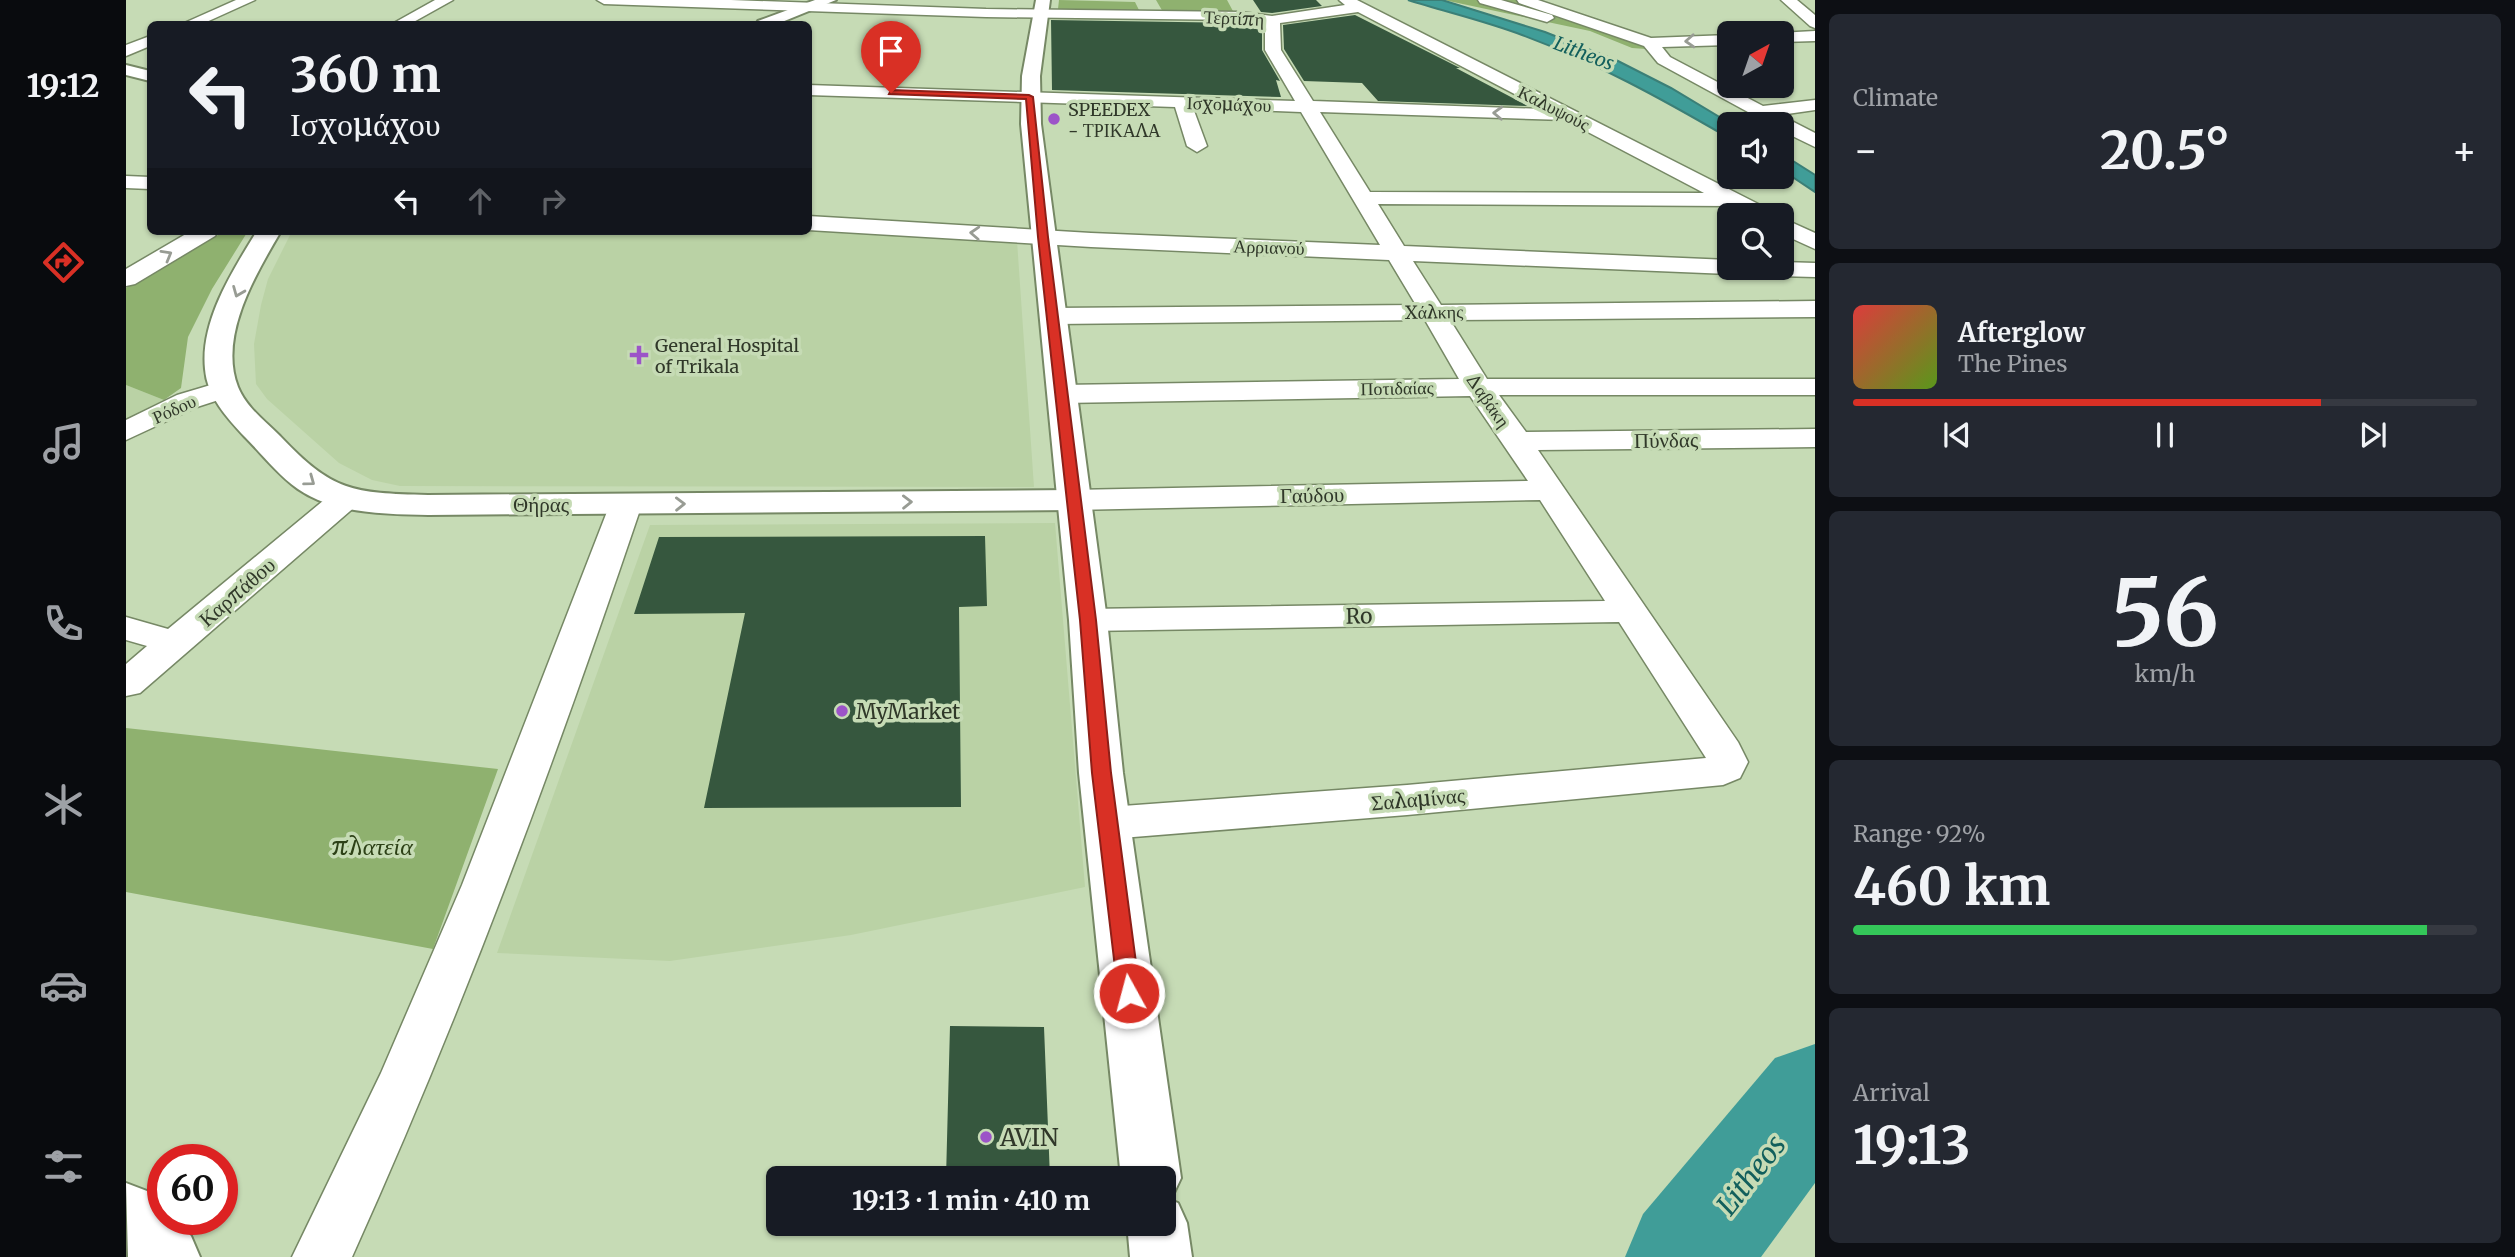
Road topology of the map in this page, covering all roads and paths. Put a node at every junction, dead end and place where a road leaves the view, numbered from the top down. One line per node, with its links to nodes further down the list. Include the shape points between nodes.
1 (248, 0): 16 (street)
2 (446, 0): 17 (street)
3 (604, 0): 9 (street, Τερτίπη)
4 (829, 0): 11 (main road)
5 (1231, 0): 13 (street)
6 (1485, 0): 24 (street)
7 (1524, 0): 24 (street)
8 (1788, 0): 19 (street)
9 (639, 1): 11 (street, Τερτίπη); 14 (street)
10 (1354, 4): 15 (street, Τερτίπη); 36 (street, Καλυψούς)
11 (811, 7): 12 (street, Τερτίπη); 18 (main road)
12 (1043, 7): 13 (street, Τερτίπη); 29 (main road)
13 (1241, 16): 15 (street, Τερτίπη)
14 (616, 17)
15 (1272, 20): 34 (street, Δαβάκη, via 1273,50)
16 (197, 21)
17 (406, 21)
18 (772, 21)
19 (1815, 23)
20 (1815, 36): 21 (street)
21 (1794, 37)
22 (147, 42): 25 (street)
23 (1717, 42): 24 (street, one-way to 24)
24 (1655, 50): 26 (street)
25 (126, 51)
26 (1680, 68): 27 (street); 35 (street)
27 (1717, 72)
28 (812, 90): 29 (street, Ισχομάχου)
29 (1029, 97): 31 (street, Ισχομάχου); 49 (main road)
30 (1774, 98): 33 (street)
31 (1181, 102): 34 (street, Ισχομάχου); 39 (street)
32 (1815, 105): 33 (street)
33 (1791, 106): 35 (street); 37 (street)
34 (1306, 107): 36 (street, Ισχομάχου, one-way to 34); 42 (street, Δαβάκη)
35 (1764, 111): 38 (street)
36 (1566, 115): 43 (street, Καλυψούς)
37 (1815, 118)
38 (1815, 141)
39 (1197, 146)
40 (126, 182): 41 (street)
41 (147, 183)
42 (1362, 198): 43 (street); 51 (street, Δαβάκη)
43 (1731, 200): 44 (street, Καλυψούς)
44 (1737, 203)
45 (812, 223): 49 (street, Αρριανού, one-way to 45)
46 (1794, 231): 50 (street)
47 (200, 235): 55 (street, one-way to 47)
48 (267, 235): 61 (main road, one-way to 61, via 222,331 219,368)
49 (1043, 237): 51 (street, Αρριανού); 58 (main road)
50 (1815, 242)
51 (1394, 252): 52 (street, Αρριανού); 57 (street, Δαβάκη)
52 (1717, 266)
53 (1794, 269): 54 (street)
54 (1815, 270)
55 (126, 279)
56 (1815, 309): 57 (street, Χάλκης)
57 (1431, 313): 58 (street, Χάλκης); 59 (street, Δαβάκη)
58 (1054, 316): 62 (main road)
59 (1478, 387): 60 (street, Ποτιδαίας); 62 (street, Ποτιδαίας); 65 (street, Δαβάκη)
60 (1815, 387)
61 (224, 389): 63 (street, Ρόδου, via 187,401); 67 (main road, Θήρας, one-way to 67, via 253,427 295,469 317,487)
62 (1062, 394): 68 (main road)
63 (126, 431)
64 (1815, 438): 65 (street, Πύνδας)
65 (1517, 441): 66 (street, Δαβάκη)
66 (1550, 490): 68 (street, Γαύδου); 70 (street, Δαβάκη)
67 (346, 498): 69 (main road, Θήρας, via 398,503); 73 (street, Καρπάθου)
68 (1073, 500): 69 (main road, Θήρας, one-way to 68); 71 (main road)
69 (626, 504): 81 (street, via 559,695 477,905 419,1046)
70 (1630, 611): 71 (street, Ro); 75 (street, Δαβάκη, via 1727,756)
71 (1088, 620): 76 (main road)
72 (126, 628): 73 (street)
73 (176, 643): 74 (street, Καρπάθου)
74 (126, 684)
75 (1726, 768): 76 (street, Σαλαμίνας, via 1582,785)
76 (1109, 822): 77 (main road)
77 (1150, 1166)
78 (126, 1211): 80 (main road)
79 (1159, 1236): 82 (main road)
80 (169, 1257)
81 (322, 1257)
82 (1161, 1257)

